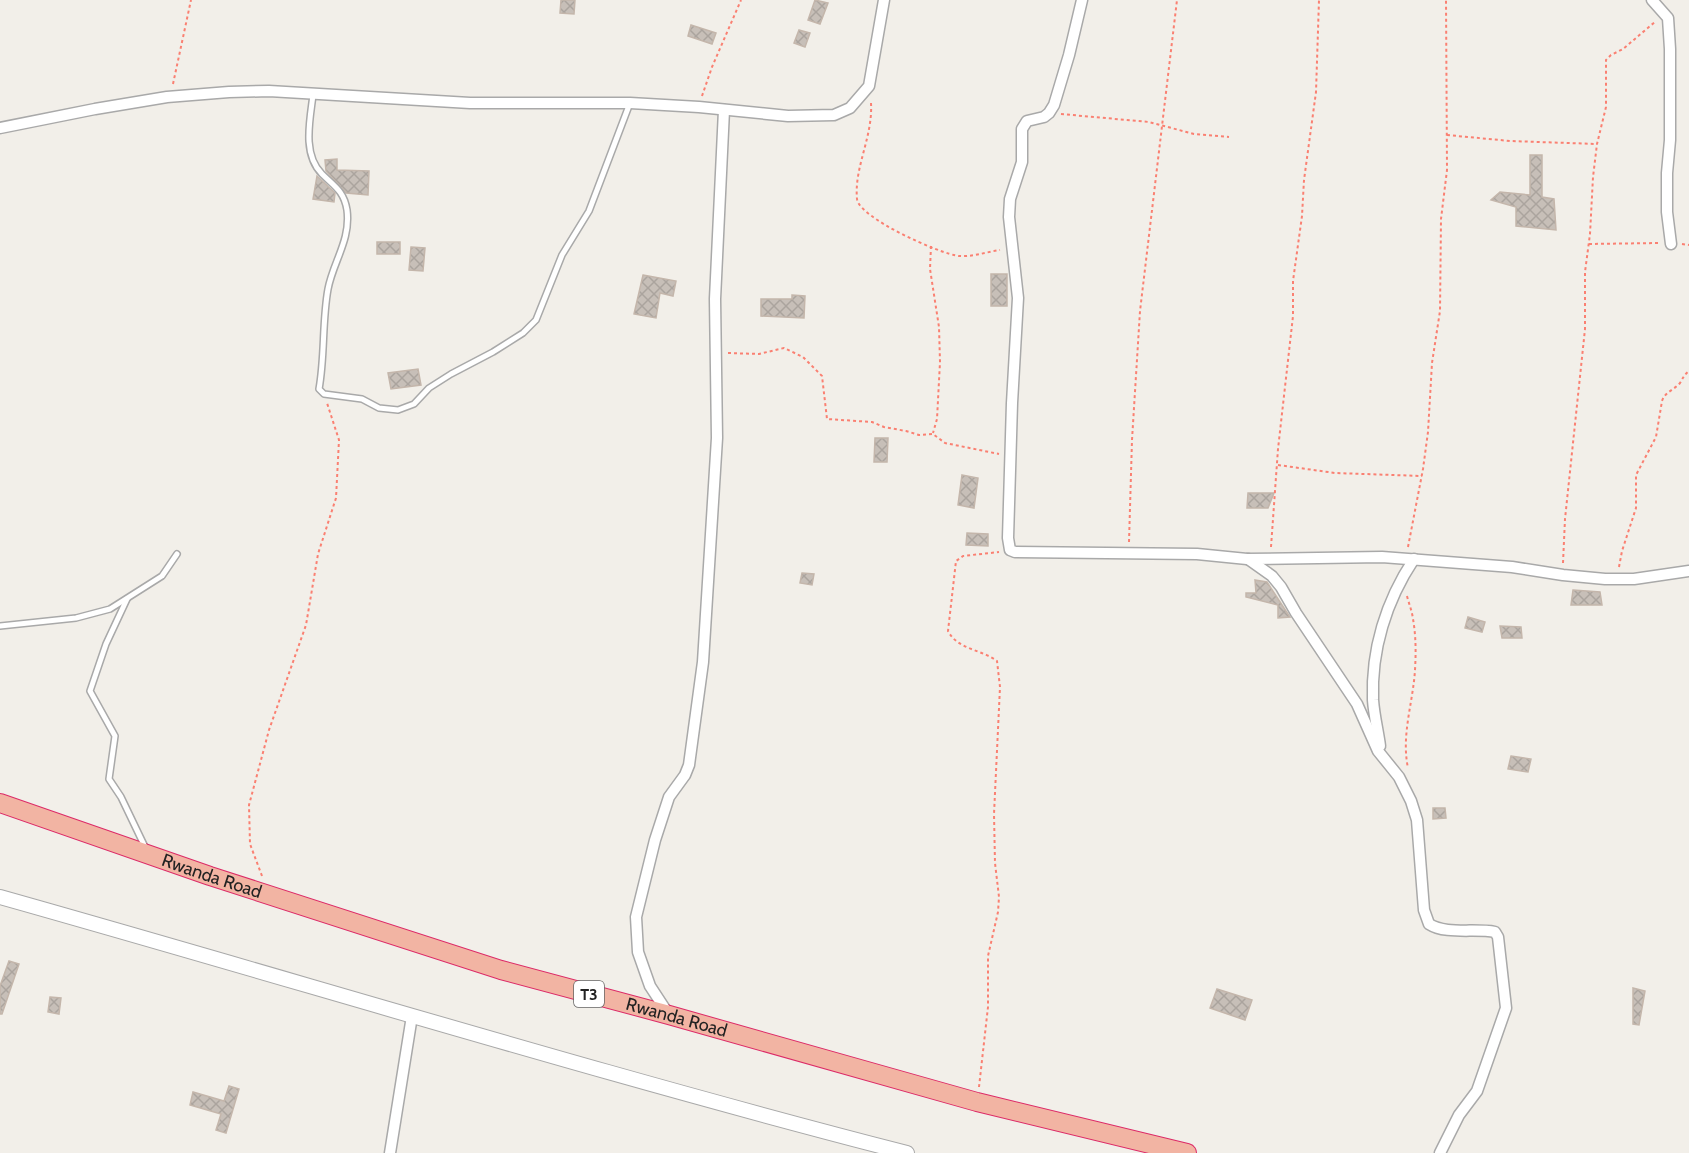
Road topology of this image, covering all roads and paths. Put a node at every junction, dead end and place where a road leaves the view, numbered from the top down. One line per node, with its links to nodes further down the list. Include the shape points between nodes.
1 (191, 0): 12 (path, via 175,80)
2 (741, 0): 14 (path)
3 (884, 0): 10 (street)
4 (1082, 0): 16 (street, via 1059,91)
5 (1177, 0): 17 (path)
6 (1319, 0): 32 (path, via 1316,92 1293,281 1293,316)
7 (1446, 0): 19 (path)
8 (1652, 0): 9 (street)
9 (1664, 12): 21 (path, via 1643,34 1606,60 1606,107); 23 (street, via 1670,48 1666,172)
10 (869, 86): 15 (street, via 850,108 834,115 788,116); 25 (path, via 868,140 859,171 857,202 890,228)
11 (313, 95): 12 (street, via 229,92); 13 (street, via 470,103); 29 (lane, via 309,127 312,158 342,195 348,223 343,249 328,286 319,389)
12 (167, 97): 18 (street)
13 (630, 103): 14 (street); 29 (lane, via 589,211 562,255 536,320 523,333 429,388 414,404 398,410 379,408 362,399)
14 (699, 107): 15 (street)
15 (724, 110): 27 (street)
16 (1049, 113): 17 (path); 26 (street, via 1028,121 1022,129 1022,162 1010,199)
17 (1162, 125): 20 (path, via 1194,134); 35 (path, via 1140,311)
18 (0, 128)
19 (1447, 135): 21 (path); 33 (path, via 1440,311)
20 (1229, 137)
21 (1597, 144): 22 (path)
22 (1589, 244): 23 (path); 41 (path)
23 (1671, 244): 24 (path)
24 (1689, 245)
25 (931, 246): 26 (path, via 957,256); 30 (path, via 940,362)
26 (1013, 247): 31 (street, via 1018,297)
27 (715, 352): 30 (path, via 759,354 784,348 803,357 822,376 827,419 872,422 919,435); 51 (street, via 717,438 708,599 696,715 686,776 669,797 636,917 638,952 650,986)
28 (1689, 371): 42 (path, via 1664,396 1656,437 1636,475 1636,508 1619,560)
29 (324, 394): 49 (path, via 339,440 336,498 318,554 306,625 269,730 249,805 250,844)
30 (933, 434): 31 (path, via 945,443)
31 (1011, 454): 34 (street)
32 (1277, 465): 33 (path, via 1335,473); 38 (path)
33 (1422, 477): 39 (path)
34 (1010, 550): 35 (street); 53 (path, via 958,558 948,625 958,645 988,654 997,661 1000,687 994,814 999,897 988,956 988,1007)
35 (1128, 553): 37 (street)
36 (177, 554): 43 (lane, via 162,576)
37 (1247, 559): 38 (street); 45 (street, via 1281,587 1357,704)
38 (1270, 559): 39 (street, via 1382,557)
39 (1409, 562): 41 (street, via 1512,567); 45 (street, via 1388,607 1376,651 1373,702); 46 (path, via 1406,579 1416,645 1405,754)
40 (1689, 571): 42 (street)
41 (1563, 575): 42 (street)
42 (1624, 579)
43 (127, 599): 44 (lane, via 96,614); 48 (lane, via 90,691 115,736 110,779)
44 (0, 626)
45 (1381, 755): 57 (street, via 1399,777 1417,820 1427,921 1440,929 1485,930 1498,936 1506,1008 1477,1091 1459,1115)
46 (1409, 771)
47 (0, 803): 48 (highway, Rwanda Road / T3)
48 (149, 854): 49 (highway, Rwanda Road / T3)
49 (269, 895): 51 (highway, Rwanda Road / T3, via 501,970)
50 (0, 897): 52 (street)
51 (669, 1015): 53 (highway, Rwanda Road / T3)
52 (412, 1016): 54 (street); 55 (street)
53 (977, 1102): 56 (highway, Rwanda Road / T3)
54 (390, 1153)
55 (907, 1153)
56 (1188, 1153)
57 (1440, 1153)

